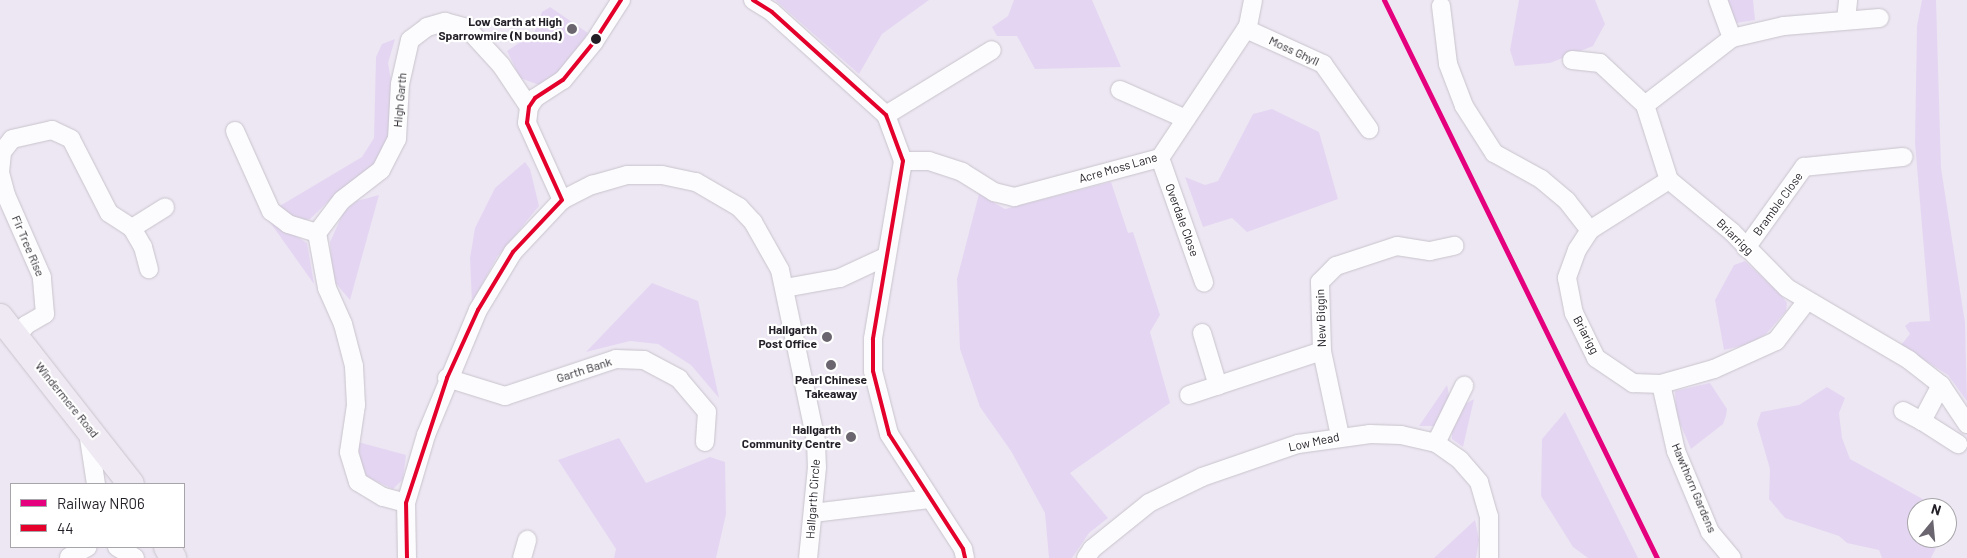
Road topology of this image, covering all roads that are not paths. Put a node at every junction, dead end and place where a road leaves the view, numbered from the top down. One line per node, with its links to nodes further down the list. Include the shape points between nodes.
1 (621, 0): 15 (street, via 594,42 562,80 535,98)
2 (753, 0): 16 (street, via 772,12)
3 (1253, 0): 9 (street, Acre Moss Lane)
4 (1718, 0): 10 (street)
5 (1848, 0): 8 (street)
6 (1441, 6): 27 (street, via 1448,64 1464,106 1491,149 1541,179 1567,201)
7 (1880, 18): 8 (street)
8 (1846, 20): 10 (street, via 1784,26)
9 (1246, 29): 17 (street, Acre Moss Lane); 18 (street, Moss Ghyll, via 1323,64)
10 (1732, 38): 14 (street)
11 (992, 50): 16 (street)
12 (1572, 60): 14 (street, via 1600,63)
13 (1120, 90): 17 (street)
14 (1645, 105): 23 (street)
15 (529, 107): 24 (street, High Garth, via 527,123); 28 (street, High Garth, via 501,65 466,28 444,22 428,27 410,40 406,50 397,139 381,170 342,200)
16 (886, 115): 22 (street)
17 (1186, 119): 21 (street, Acre Moss Lane)
18 (1369, 129)
19 (235, 131): 28 (street, via 271,211 288,224)
20 (1903, 156): 30 (street, Bramble Close, via 1804,166)
21 (1160, 158): 22 (street, Acre Moss Lane, via 1014,197 994,192 962,172 928,161); 33 (street, Overdale Close)
22 (903, 161): 31 (street, via 896,212)
23 (1669, 180): 27 (street, Briarigg); 30 (street, Briarrigg, via 1732,232)
24 (562, 200): 34 (street, Hallgarth Circle, via 592,185 627,175 662,175 696,182 726,197 753,222 770,250); 40 (street, Hallgarth Circle, via 513,252 478,310)
25 (165, 208): 26 (street)
26 (132, 228): 32 (street, Fir Tree Rise, via 143,247); 38 (street, Fir Tree Rise, via 109,212 71,138 52,130 12,139 2,152 0,172 6,195 42,277 45,314 26,325)
27 (1590, 230): 41 (street, Briarigg, via 1577,250 1567,278 1574,313 1596,358 1633,383)
28 (317, 233): 57 (street, via 327,288 343,324 354,366 356,405 349,452 358,482 383,497)
29 (1454, 246): 39 (street, New Biggin, via 1430,251 1397,246 1336,266 1320,282)
30 (1746, 248): 35 (street, Briarrigg)
31 (885, 257): 34 (street, via 840,278); 56 (street, via 872,339 873,371 889,434)
32 (149, 269)
33 (1204, 282)
34 (785, 288): 58 (street, Hallgarth Circle, via 816,441)
35 (1806, 302): 41 (street, Briarigg, via 1776,341 1714,368); 42 (street, Briarrigg, via 1909,360)
36 (0, 317): 38 (highway, Windermere Road)
37 (1202, 333): 43 (street)
38 (17, 337): 48 (highway, Windermere Road)
39 (1322, 351): 43 (street); 50 (street, New Biggin)
40 (447, 378): 51 (street, Garth Bank, via 505,396 616,359 644,360 679,378 707,412); 57 (street, Hallgarth Circle)
41 (1661, 384): 70 (street, Hawthorn Gardens, via 1676,451 1710,532)
42 (1941, 385): 47 (street); 49 (street, Briarrigg)
43 (1218, 386): 45 (street)
44 (1464, 386): 52 (street)
45 (1189, 395)
46 (1903, 411): 47 (street)
47 (1922, 421): 53 (street)
48 (87, 424): 54 (street); 55 (highway, Windermere Road)
49 (1967, 424)
50 (1340, 436): 52 (street, Low Mead, via 1401,435); 68 (street, Low Mead, via 1298,444 1202,477 1149,503 1092,549)
51 (706, 442)
52 (1436, 443): 69 (street, Low Mead, via 1460,460 1479,482 1489,516)
53 (1958, 444)
54 (96, 483)
55 (131, 483)
56 (929, 499): 58 (street); 67 (street, via 963,549)
57 (406, 503): 64 (street, Hallgarth Circle)
58 (813, 513): 66 (street, Hallgarth Circle)
59 (528, 540): 65 (street)
60 (86, 548): 62 (street)
61 (119, 548): 63 (street)
62 (69, 557)
63 (135, 558)
64 (407, 558)
65 (522, 558)
66 (808, 558)
67 (965, 558)
68 (1086, 558)
69 (1489, 558)
70 (1732, 558)

